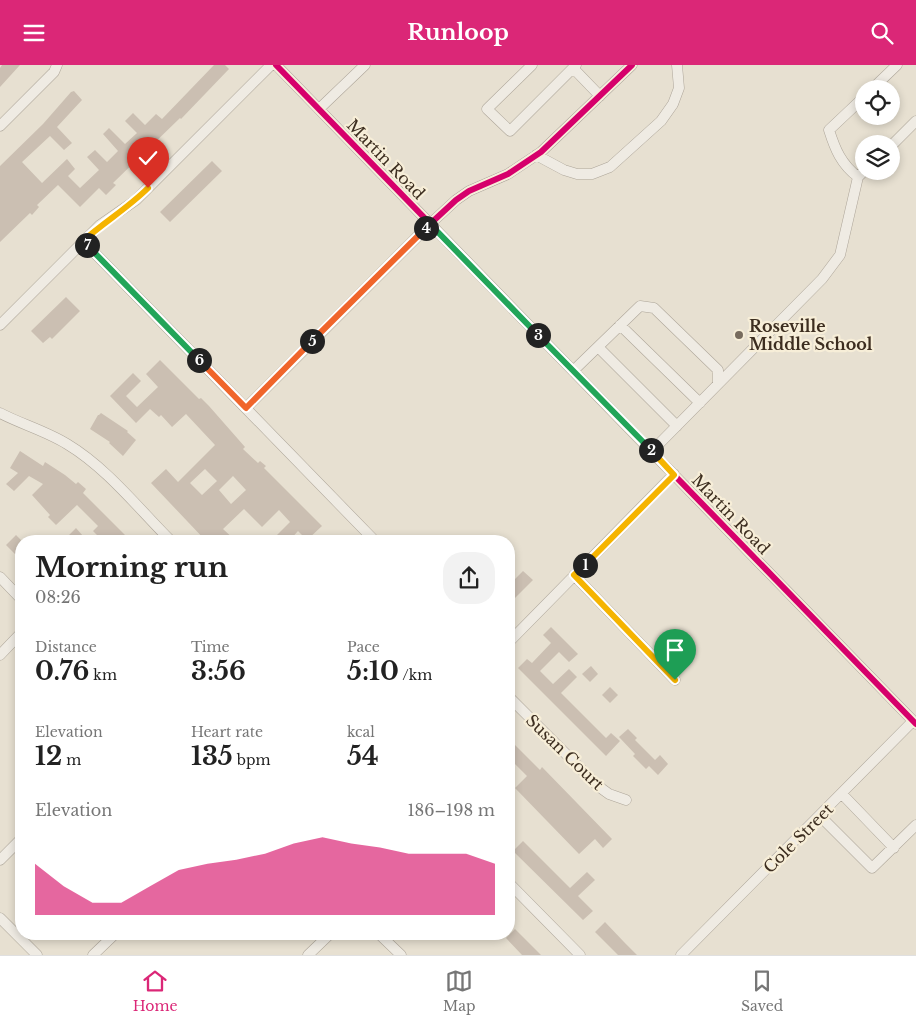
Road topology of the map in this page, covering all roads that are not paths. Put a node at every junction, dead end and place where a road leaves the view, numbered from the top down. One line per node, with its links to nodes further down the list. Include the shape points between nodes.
1 (271, 65): 21 (street, via 136,200)
2 (276, 65): 13 (street, Martin Road)
3 (365, 65): 13 (street)
4 (532, 65): 8 (street, via 487,109 510,131)
5 (632, 65): 11 (street)
6 (677, 65): 17 (street, via 679,88 673,104 661,121 610,167 592,174 577,174)
7 (897, 65): 10 (street)
8 (575, 66): 11 (street)
9 (56, 69): 15 (street)
10 (881, 80)
11 (600, 95): 17 (street)
12 (855, 105): 18 (street, via 828,130 846,168)
13 (319, 109): 20 (street, Martin Road)
14 (916, 121): 16 (street)
15 (0, 126)
16 (900, 137)
17 (536, 155): 20 (street, via 508,174 456,200)
18 (855, 172)
19 (859, 180): 26 (street, via 840,255 822,279)
20 (430, 224): 25 (street, Martin Road); 28 (street)
21 (83, 241): 22 (street); 28 (street)
22 (0, 325)
23 (620, 325): 24 (street); 26 (street, via 640,306 654,308 718,370); 27 (street)
24 (598, 347): 25 (street); 30 (street)
25 (573, 371): 31 (street, Martin Road)
26 (718, 383): 27 (street)
27 (700, 403): 30 (street)
28 (246, 408): 34 (street)
29 (0, 413): 33 (street, via 76,450 104,472)
30 (677, 426): 31 (street)
31 (652, 451): 32 (street, Martin Road)
32 (674, 475): 35 (street); 43 (street, Martin Road)
33 (165, 535)
34 (369, 535)
35 (574, 575): 38 (street); 41 (street)
36 (0, 577): 37 (street)
37 (15, 593)
38 (515, 636)
39 (15, 639): 40 (street)
40 (0, 655)
41 (675, 680)
42 (515, 703): 45 (street, Susan Court, via 598,786 610,795)
43 (914, 722): 44 (street, Cole Street)
44 (842, 794): 46 (street, Cole Street); 49 (street)
45 (626, 800)
46 (820, 816): 49 (street, via 872,868); 63 (street, Cole Street)
47 (916, 825): 49 (street)
48 (15, 845): 50 (street)
49 (894, 848)
50 (0, 860)
51 (515, 889): 62 (street)
52 (0, 918): 53 (street)
53 (15, 933)
54 (22, 940): 58 (street)
55 (108, 940): 59 (street)
56 (324, 940): 60 (street)
57 (385, 940): 61 (street)
58 (37, 955)
59 (92, 955)
60 (308, 955)
61 (400, 955)
62 (580, 955)
63 (681, 955)

